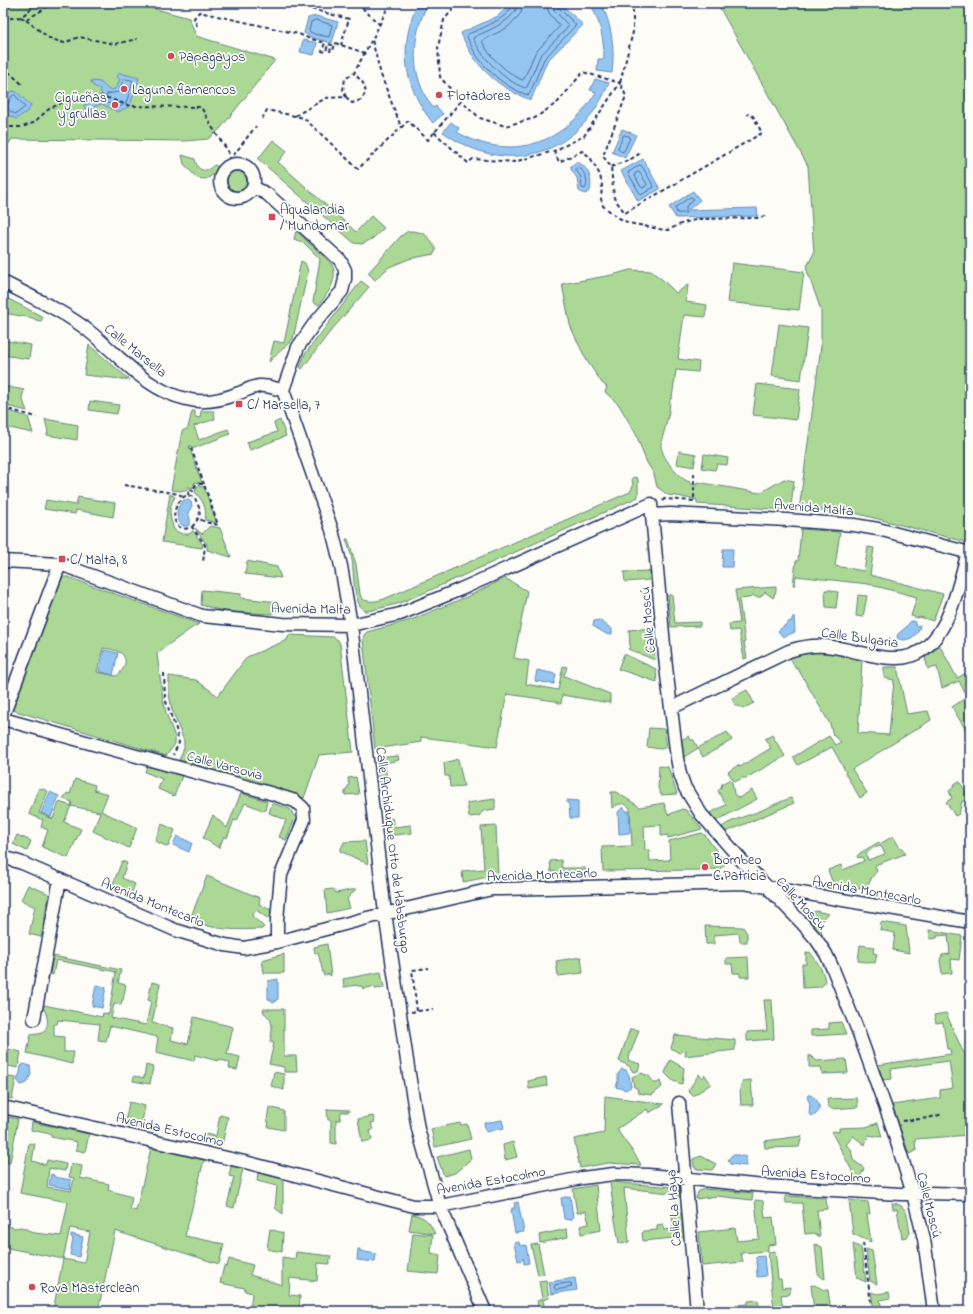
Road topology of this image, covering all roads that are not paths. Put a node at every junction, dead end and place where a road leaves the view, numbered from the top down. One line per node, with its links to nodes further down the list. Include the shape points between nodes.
1 (253, 187): 1 (street, via 240,198 234,198 221,188 220,176 230,163 242,164 254,176); 3 (street, via 267,194 314,236 340,260 345,270 342,291 298,347)
2 (3, 282): 3 (street, Calle Marsella, via 68,317 89,331 156,388 175,396 204,401 223,399 260,386)
3 (283, 390): 8 (street, Calle Archiduque Otto de Habsburgo, via 332,530)
4 (652, 509): 5 (street, Avenida Malta, via 670,514 844,524 878,529); 8 (street, Avenida Malta, via 400,614); 9 (street, Calle Moscú)
5 (969, 553): 9 (street, Calle Bulgaria, via 946,621 940,633 923,650 897,658 831,646 798,648)
6 (3, 561): 7 (street, Avenida Malta)
7 (60, 564): 8 (street, Avenida Malta, via 202,616 283,624); 10 (street)
8 (350, 625): 14 (street, Calle Archiduque Otto de Habsburgo)
9 (671, 708): 13 (street, Calle Moscú, via 677,758 685,788 701,814)
10 (3, 718): 16 (street, Calle Varsovia, via 295,801 303,808 304,820 281,875)
11 (3, 857): 12 (street, Avenida Montecarlo)
12 (60, 879): 16 (street, Avenida Montecarlo, via 175,930 225,945 244,948); 17 (street)
13 (767, 888): 14 (street, Avenida Montecarlo, via 744,883 492,889); 15 (street, Avenida Montecarlo); 21 (street, Calle Moscú, via 802,922 826,954 858,1031)
14 (385, 913): 16 (street, Avenida Montecarlo); 23 (street, Calle Archiduque Otto de Habsburgo, via 418,1129)
15 (970, 922)
16 (277, 942)
17 (34, 1019)
18 (679, 1103): 20 (street, Calle La Haya)
19 (3, 1107): 23 (street, Avenida Estocolmo, via 249,1162 414,1206)
20 (686, 1179): 21 (street, Avenida Estocolmo); 23 (street, Avenida Estocolmo, via 614,1174); 25 (street, Calle La Haya)
21 (913, 1194): 22 (street, Avenida Estocolmo); 26 (street, Calle Moscú, via 924,1239)
22 (970, 1194)
23 (440, 1206): 24 (street, Calle Archiduque Otto de Habsburgo)
24 (485, 1311)
25 (698, 1311)
26 (934, 1311)

